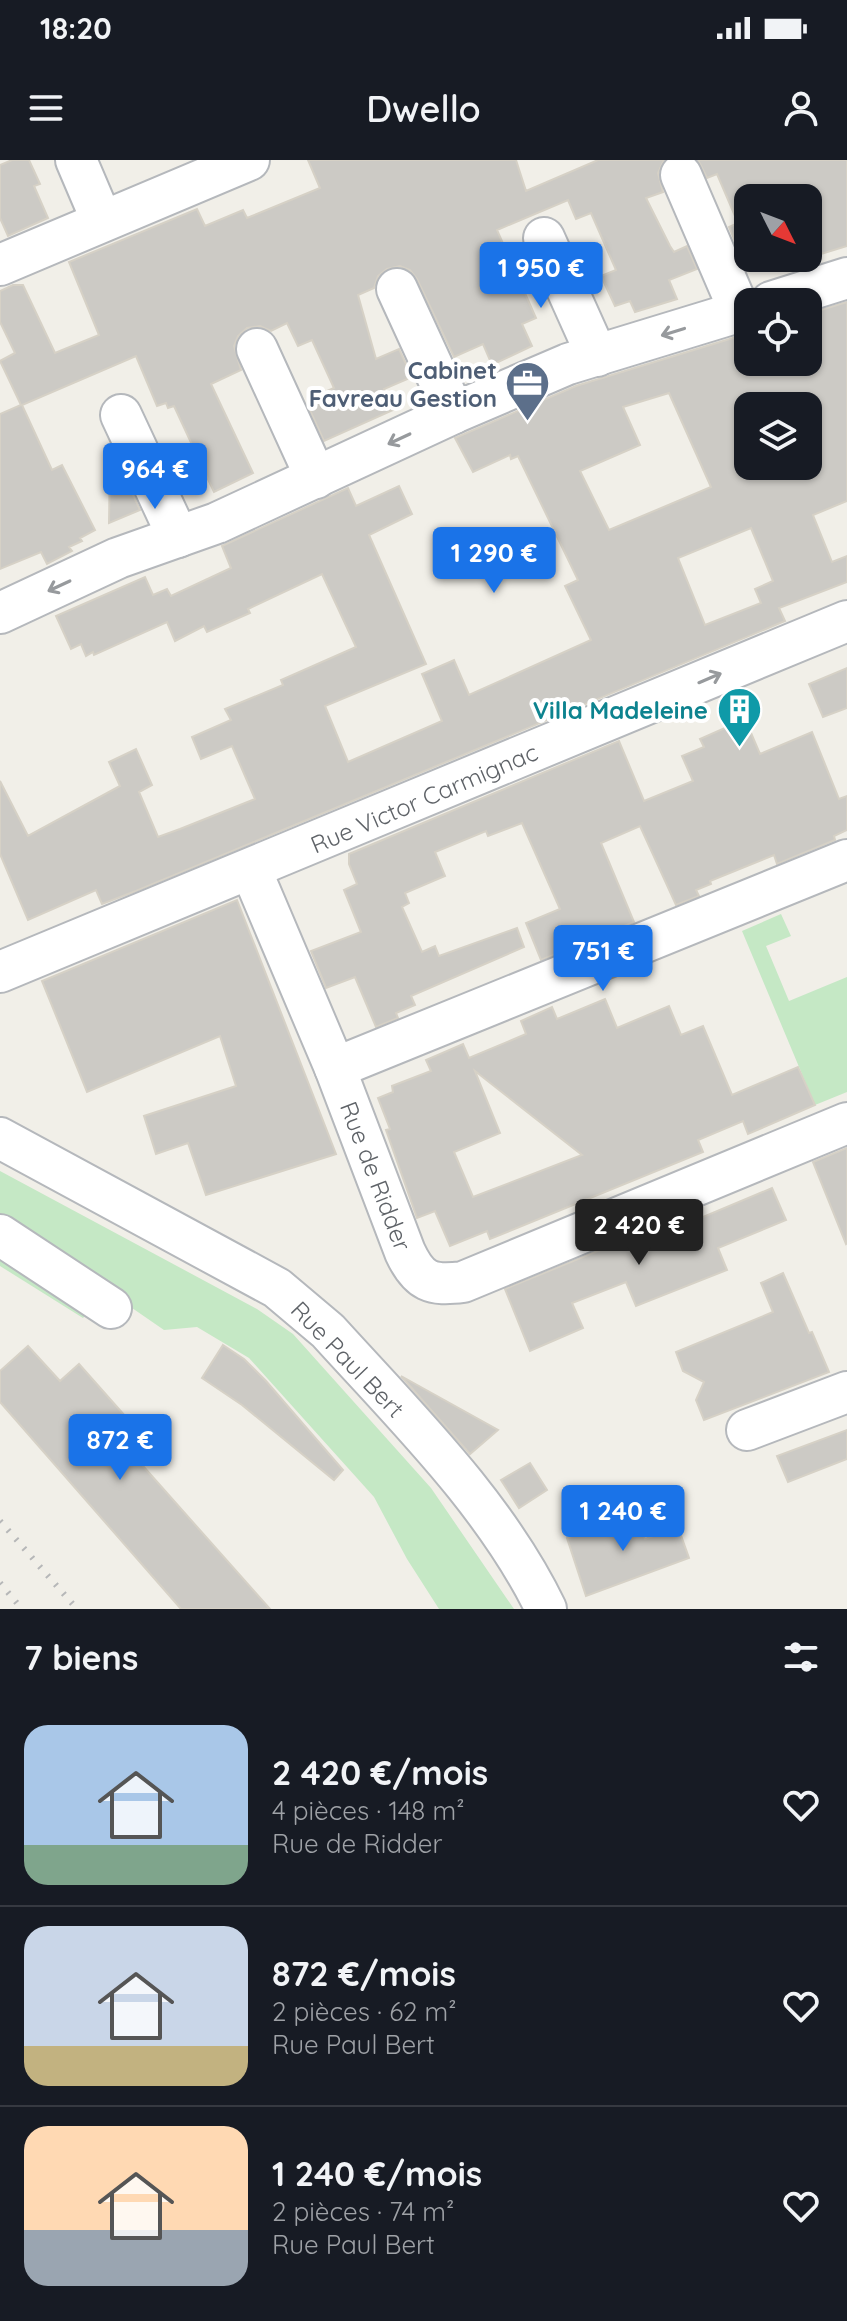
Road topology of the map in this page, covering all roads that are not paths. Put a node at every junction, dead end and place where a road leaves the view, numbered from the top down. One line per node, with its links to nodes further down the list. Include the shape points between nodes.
1 (76, 160): 4 (street)
2 (235, 163): 4 (street)
3 (681, 175): 8 (street)
4 (102, 221): 6 (street)
5 (544, 238): 13 (street)
6 (0, 265)
7 (847, 278): 9 (street)
8 (742, 288)
9 (816, 288)
10 (397, 289): 14 (street)
11 (734, 314): 13 (street, one-way to 13)
12 (257, 349): 16 (street)
13 (597, 356): 14 (street)
14 (454, 413): 16 (street, one-way to 16)
15 (121, 415): 17 (street)
16 (316, 478): 17 (street)
17 (178, 537): 18 (street, one-way to 18, via 118,558)
18 (0, 613)
19 (847, 621): 21 (street, Rue Victor Carmignac, one-way to 19)
20 (847, 860): 23 (street)
21 (251, 870): 22 (street, Rue Victor Carmignac); 23 (street, Rue de Ridder)
22 (0, 972)
23 (335, 1068): 24 (street, Rue de Ridder, via 410,1262 422,1277 439,1284 463,1282)
24 (847, 1123)
25 (0, 1138): 30 (street, Rue Paul Bert, via 277,1288 305,1309 471,1493)
26 (0, 1235): 27 (street)
27 (111, 1308)
28 (847, 1392): 29 (street)
29 (747, 1430)
30 (546, 1609)

